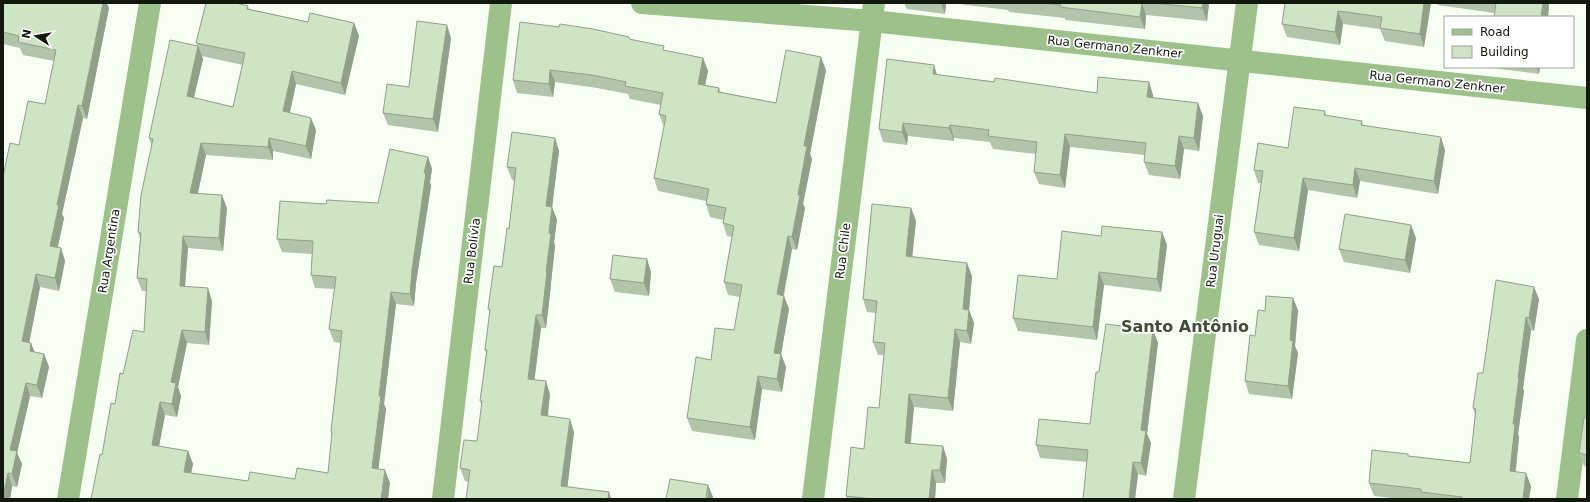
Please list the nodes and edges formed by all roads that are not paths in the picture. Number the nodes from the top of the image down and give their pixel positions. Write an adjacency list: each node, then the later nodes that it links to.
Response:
1 (150, 3): 9 (street, Rua Argentina)
2 (501, 3): 10 (street, Rua Bolívia)
3 (642, 3): 5 (street, Rua Germano Zenkner)
4 (1247, 3): 6 (street, Rua Uruguai)
5 (873, 12): 6 (street, Rua Germano Zenkner); 11 (street, Rua Chile)
6 (1240, 60): 7 (street, Rua Germano Zenkner); 12 (street, Rua Uruguai)
7 (1587, 98)
8 (1587, 340): 13 (street)
9 (68, 499)
10 (444, 499)
11 (813, 499)
12 (1184, 499)
13 (1567, 499)

